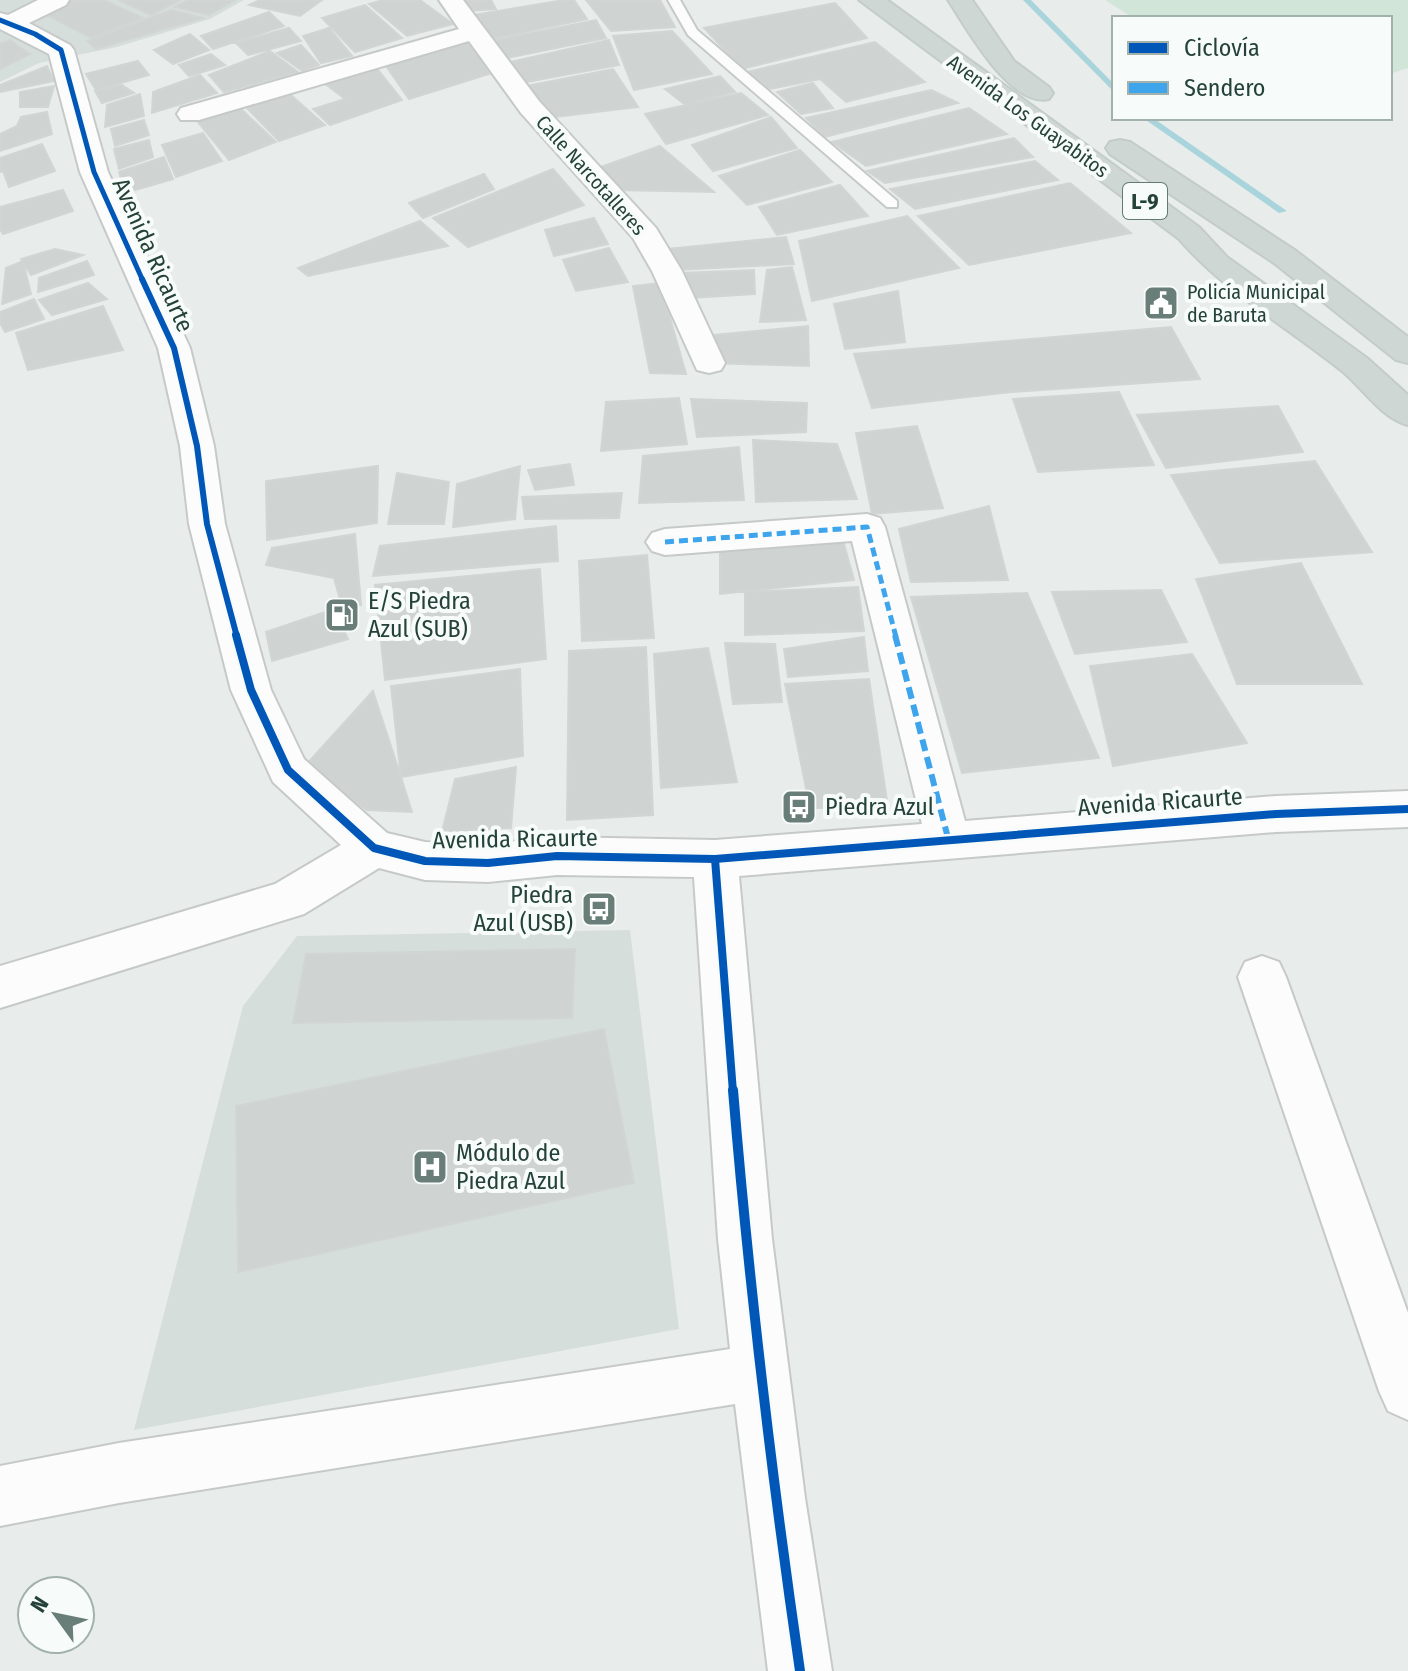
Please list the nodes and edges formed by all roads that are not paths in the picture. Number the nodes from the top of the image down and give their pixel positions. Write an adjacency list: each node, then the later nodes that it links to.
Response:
1 (57, 0): 6 (street)
2 (451, 0): 7 (street, Calle Narcotalleres)
3 (674, 0): 10 (lane)
4 (873, 0): 8 (main road); 13 (main road, Avenida Los Guayabitos / L-9)
5 (960, 0): 8 (main road, Avenida Los Guayabitos / L-9)
6 (5, 22): 17 (street, Avenida Ricaurte)
7 (475, 32): 9 (street); 12 (street, Calle Narcotalleres)
8 (1005, 66): 11 (main road, Avenida Los Guayabitos / L-9)
9 (190, 114)
10 (892, 204)
11 (1408, 353)
12 (709, 363)
13 (1408, 414)
14 (665, 542): 16 (street)
15 (1408, 809): 16 (street, Avenida Ricaurte)
16 (948, 838): 18 (street, Avenida Ricaurte)
17 (374, 848): 18 (street, Avenida Ricaurte); 20 (street)
18 (715, 859): 21 (street)
19 (1262, 977): 22 (street)
20 (0, 987)
21 (760, 1366): 23 (street); 24 (street)
22 (1408, 1391)
23 (0, 1496)
24 (800, 1671)

